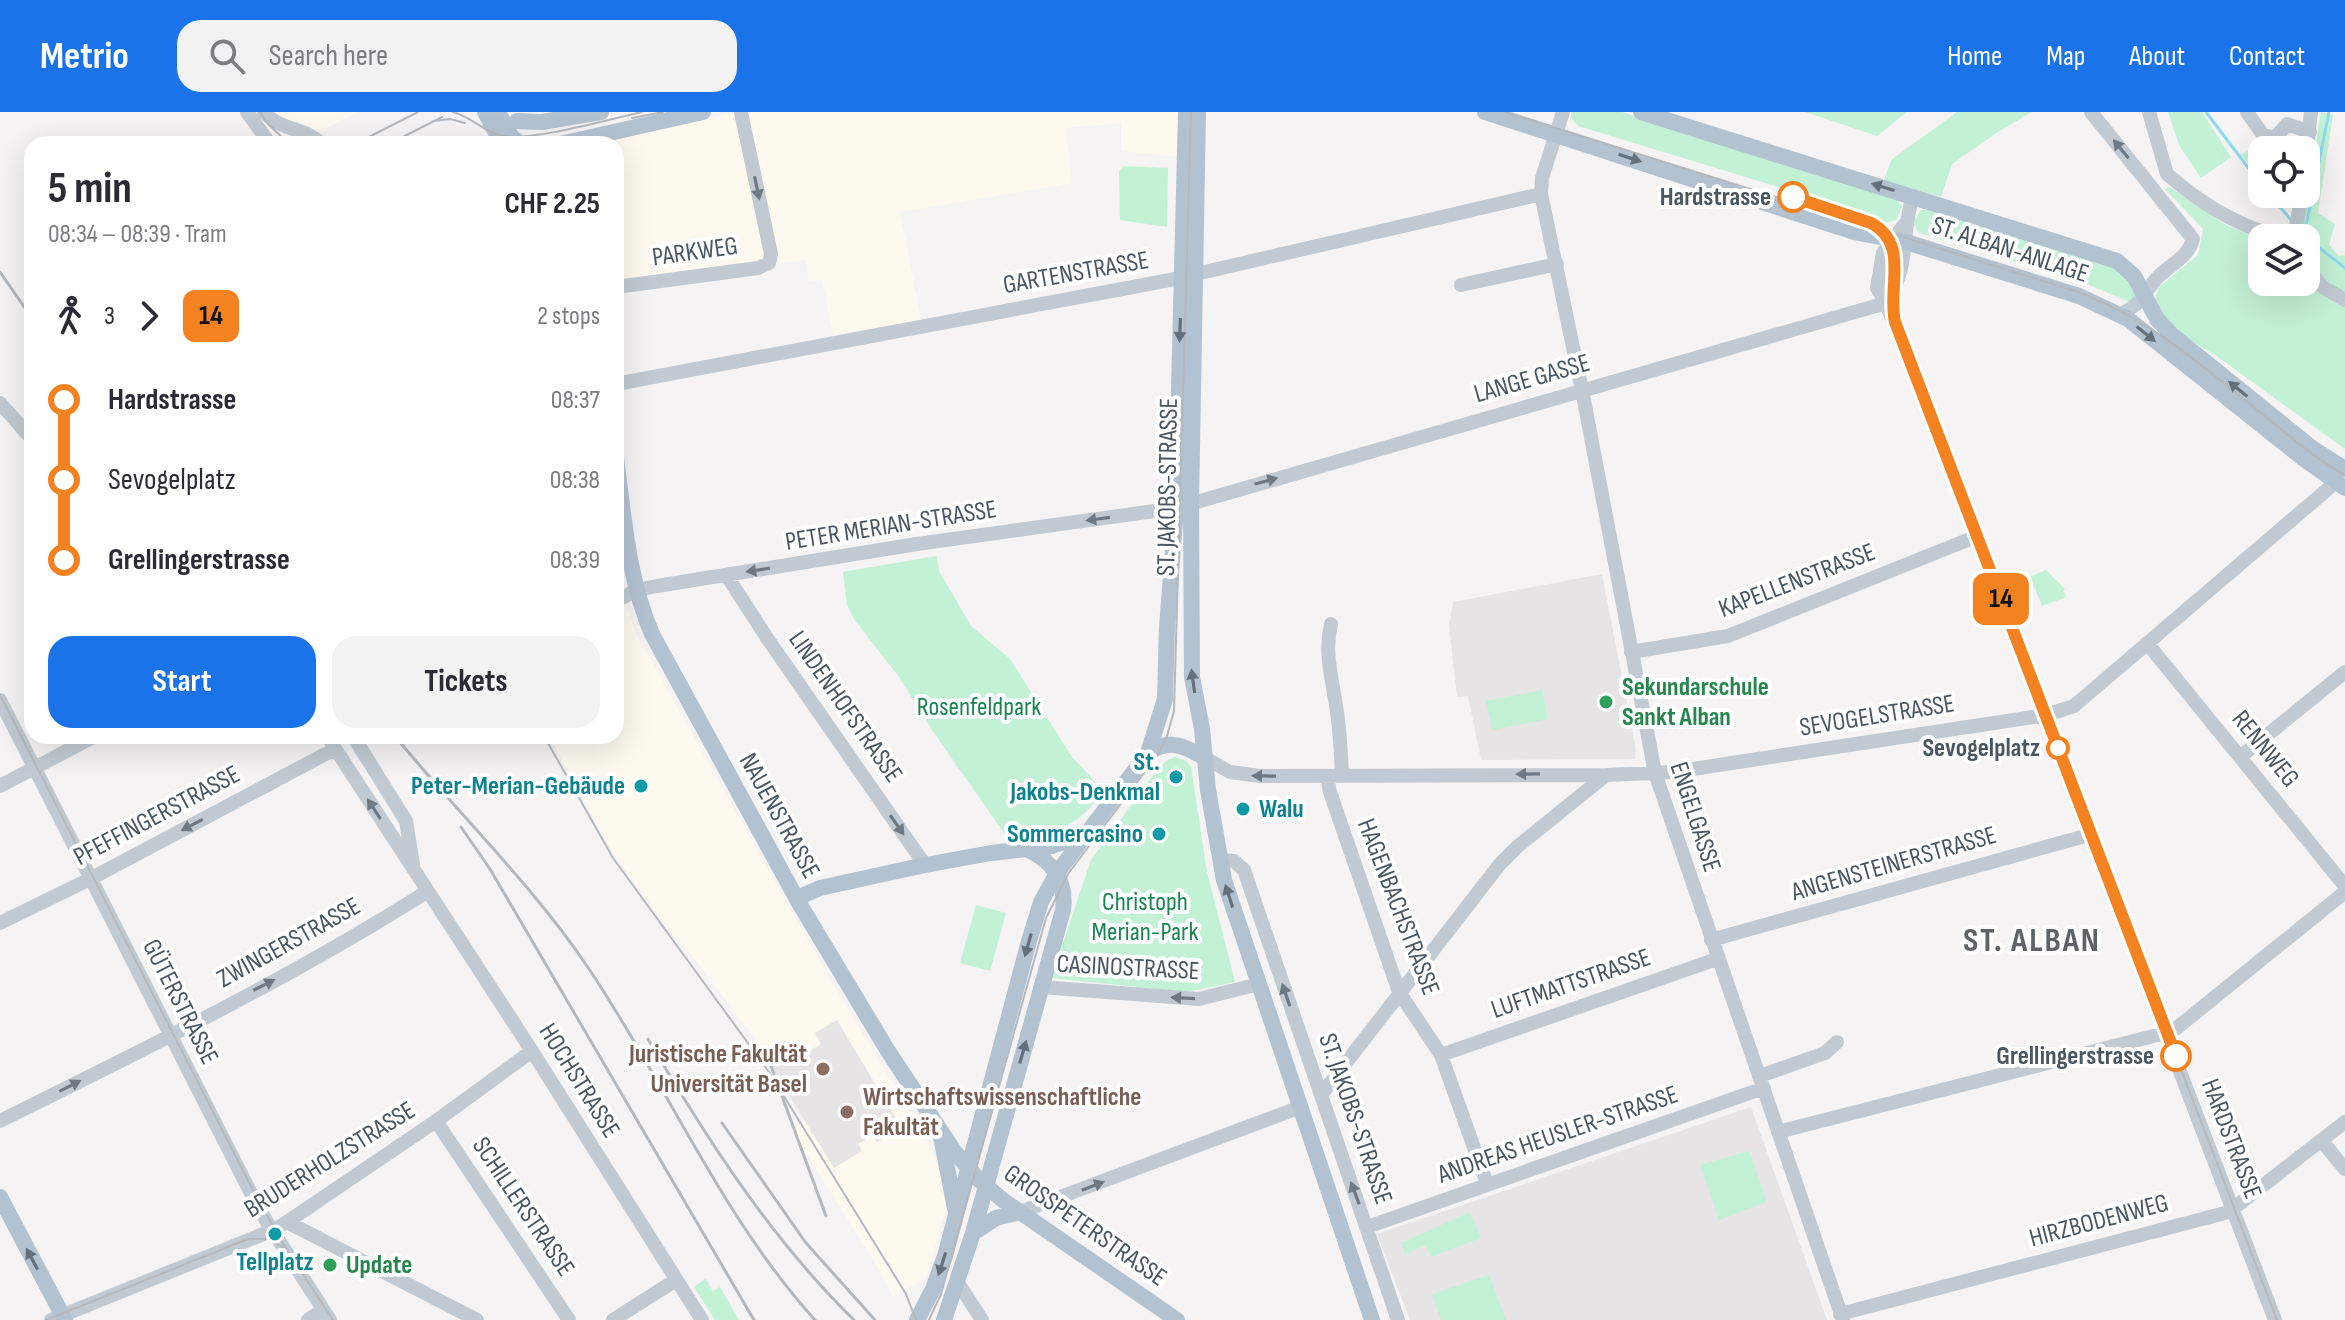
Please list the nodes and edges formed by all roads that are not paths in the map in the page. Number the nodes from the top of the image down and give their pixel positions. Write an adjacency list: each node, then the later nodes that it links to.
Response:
1 (247, 112): 20 (street)
2 (264, 112): 21 (street)
3 (485, 112): 22 (main road)
4 (498, 112): 23 (main road)
5 (601, 112): 17 (main road)
6 (703, 112): 25 (main road)
7 (741, 112): 40 (street, PARKWEG, one-way to 40)
8 (1186, 112): 36 (main road, ST. JAKOBS-STRASSE)
9 (1198, 112): 36 (main road, ST. JAKOBS-STRASSE)
10 (1485, 112): 19 (main road, ST. ALBAN-ANLAGE)
11 (1563, 112): 19 (street, ENGELGASSE)
12 (1641, 112): 32 (main road, ST. ALBAN-ANLAGE, one-way to 12)
13 (2091, 112): 30 (street, one-way to 13)
14 (2149, 112): 29 (street)
15 (2247, 112): 26 (street)
16 (2311, 112): 18 (street)
17 (514, 116): 24 (main road)
18 (2310, 132): 27 (street); 28 (street)
19 (1556, 134): 31 (street, ENGELGASSE); 34 (main road, ST. ALBAN-ANLAGE, one-way to 34)
20 (264, 136)
21 (312, 136)
22 (498, 136)
23 (511, 136)
24 (525, 136)
25 (600, 136)
26 (2265, 136)
27 (2283, 136)
28 (2309, 136)
29 (2167, 174): 30 (street); 33 (street)
30 (2152, 186): 37 (street)
31 (1541, 194): 35 (street, ENGELGASSE); 36 (street, GARTENSTRASSE)
32 (1913, 196): 34 (street, HARDSTRASSE); 37 (main road, ST. ALBAN-ANLAGE)
33 (2248, 227)
34 (1899, 240): 42 (street, HARDSTRASSE); 42 (street, HARDSTRASSE); 43 (main road, ST. ALBAN-ANLAGE)
35 (1557, 264): 39 (street); 45 (street, ENGELGASSE)
36 (1188, 276): 44 (street, GARTENSTRASSE); 49 (main road, ST. JAKOBS-STRASSE)
37 (2150, 283): 43 (street); 48 (main road, ST. ALBAN-ANLAGE, one-way to 37)
38 (2320, 284): 41 (street)
39 (1461, 285)
40 (624, 286)
41 (2345, 300)
42 (1886, 303): 45 (street, LANGE GASSE); 51 (street, HARDSTRASSE)
43 (2120, 314): 48 (main road, ST. ALBAN-ANLAGE, one-way to 48)
44 (624, 382)
45 (1582, 390): 49 (street, LANGE GASSE, one-way to 45); 57 (street, ENGELGASSE)
46 (0, 403): 47 (street)
47 (24, 430)
48 (2343, 479): 56 (street, SEVOGELSTRASSE)
49 (1183, 506): 52 (street, PETER MERIAN-STRASSE, one-way to 52); 65 (main road, ST. JAKOBS-STRASSE); 67 (main road, ST. JAKOBS-STRASSE, one-way to 49)
50 (624, 524): 53 (main road, NAUENSTRASSE)
51 (1975, 537): 57 (street, KAPELLENSTRASSE); 60 (street, HARDSTRASSE)
52 (727, 576): 53 (street, PETER MERIAN-STRASSE); 77 (street, LINDENHOFSTRASSE, one-way to 77)
53 (637, 590): 54 (street, PETER MERIAN-STRASSE); 84 (main road, NAUENSTRASSE)
54 (624, 597)
55 (1331, 624): 71 (street)
56 (2147, 643): 60 (street, SEVOGELSTRASSE); 66 (street, RENNWEG)
57 (1631, 652): 69 (street, ENGELGASSE)
58 (2345, 672): 66 (street)
59 (0, 700): 68 (street, GÜTERSTRASSE)
60 (2044, 716): 69 (street, SEVOGELSTRASSE); 74 (street, HARDSTRASSE)
61 (80, 744): 68 (street)
62 (327, 744): 80 (street, PFEFFINGERSTRASSE, one-way to 80)
63 (332, 744): 78 (street, HOCHSTRASSE, one-way to 63)
64 (360, 744): 78 (street, HOCHSTRASSE)
65 (1148, 753): 67 (main road); 73 (main road)
66 (2240, 757): 81 (street, RENNWEG)
67 (1205, 758): 71 (street, SEVOGELSTRASSE, one-way to 67); 76 (main road, ST. JAKOBS-STRASSE)
68 (35, 768): 72 (street); 80 (street, GÜTERSTRASSE)
69 (1655, 773): 70 (street, SEVOGELSTRASSE); 86 (street, ENGELGASSE)
70 (1606, 775): 71 (street, SEVOGELSTRASSE, one-way to 71); 90 (street)
71 (1335, 776): 90 (street, HAGENBACHSTRASSE)
72 (0, 786)
73 (1085, 834): 75 (main road); 79 (main road)
74 (2089, 835): 86 (street, ANGENSTEINERSTRASSE); 91 (street, HARDSTRASSE)
75 (1026, 849): 77 (main road); 79 (main road)
76 (1220, 860): 88 (main road, ST. JAKOBS-STRASSE, one-way to 76); 97 (street, ST. JAKOBS-STRASSE, one-way to 76)
77 (925, 865): 84 (main road)
78 (413, 869): 82 (street, HOCHSTRASSE)
79 (1057, 873): 89 (main road); 105 (main road, one-way to 105)
80 (90, 879): 85 (street, PFEFFINGERSTRASSE); 92 (street, GÜTERSTRASSE)
81 (2345, 886)
82 (428, 891): 92 (street, ZWINGERSTRASSE, one-way to 82); 94 (street, HOCHSTRASSE)
83 (2345, 892): 91 (street)
84 (797, 898): 102 (main road, NAUENSTRASSE)
85 (0, 923)
86 (1711, 940): 87 (street, ENGELGASSE)
87 (1717, 959): 95 (street, LUFTMATTSTRASSE); 96 (street, ENGELGASSE)
88 (1259, 984): 89 (street, CASINOSTRASSE, one-way to 89); 98 (main road, ST. JAKOBS-STRASSE)
89 (1041, 987): 108 (main road, one-way to 89)
90 (1399, 992): 95 (street, HAGENBACHSTRASSE); 97 (street)
91 (2165, 1033): 103 (street); 110 (street, HARDSTRASSE)
92 (171, 1036): 99 (street, ZWINGERSTRASSE, one-way to 92); 115 (street, GÜTERSTRASSE)
93 (1837, 1042): 96 (street, ANDREAS HEUSLER-STRASSE)
94 (532, 1051): 100 (street, BRUDERHOLZSTRASSE); 117 (street, HOCHSTRASSE)
95 (1441, 1055): 107 (street, HAGENBACHSTRASSE)
96 (1762, 1082): 103 (street, ENGELGASSE); 107 (street, ANDREAS HEUSLER-STRASSE)
97 (1321, 1095): 113 (street, ST. JAKOBS-STRASSE, one-way to 97)
98 (1301, 1107): 111 (street, one-way to 98); 131 (main road, ST. JAKOBS-STRASSE)
99 (0, 1121)
100 (436, 1121): 112 (street, BRUDERHOLZSTRASSE); 125 (street, SCHILLERSTRASSE)
101 (2345, 1122): 104 (street, HIRZBODENWEG)
102 (940, 1131): 105 (main road, NAUENSTRASSE); 114 (main road)
103 (1778, 1132): 120 (street, ENGELGASSE)
104 (2322, 1141): 106 (street); 110 (street, HIRZBODENWEG)
105 (968, 1169): 108 (main road, GROSSPETERSTRASSE); 114 (main road)
106 (2345, 1169)
107 (1487, 1184): 113 (street, ANDREAS HEUSLER-STRASSE)
108 (985, 1186): 111 (main road, GROSSPETERSTRASSE); 116 (main road)
109 (0, 1197): 121 (main road, one-way to 109)
110 (2233, 1209): 120 (street, HIRZBODENWEG); 133 (street, HARDSTRASSE)
111 (1020, 1212): 116 (main road); 130 (main road, GROSSPETERSTRASSE)
112 (287, 1222): 115 (street, BRUDERHOLZSTRASSE); 124 (street)
113 (1367, 1227): 132 (street, ST. JAKOBS-STRASSE)
114 (953, 1228): 122 (main road, one-way to 122)
115 (271, 1231): 119 (street, GÜTERSTRASSE); 121 (street, BRUDERHOLZSTRASSE)
116 (973, 1233): 118 (main road)
117 (676, 1280): 126 (street); 127 (street, HOCHSTRASSE)
118 (958, 1283): 128 (main road); 129 (street)
119 (327, 1315): 123 (street)
120 (1842, 1317)
121 (59, 1318)
122 (918, 1318)
123 (308, 1320)
124 (477, 1320)
125 (569, 1320)
126 (613, 1320)
127 (702, 1320)
128 (944, 1320)
129 (982, 1320)
130 (1177, 1320)
131 (1372, 1320)
132 (1398, 1320)
133 (2275, 1320)

